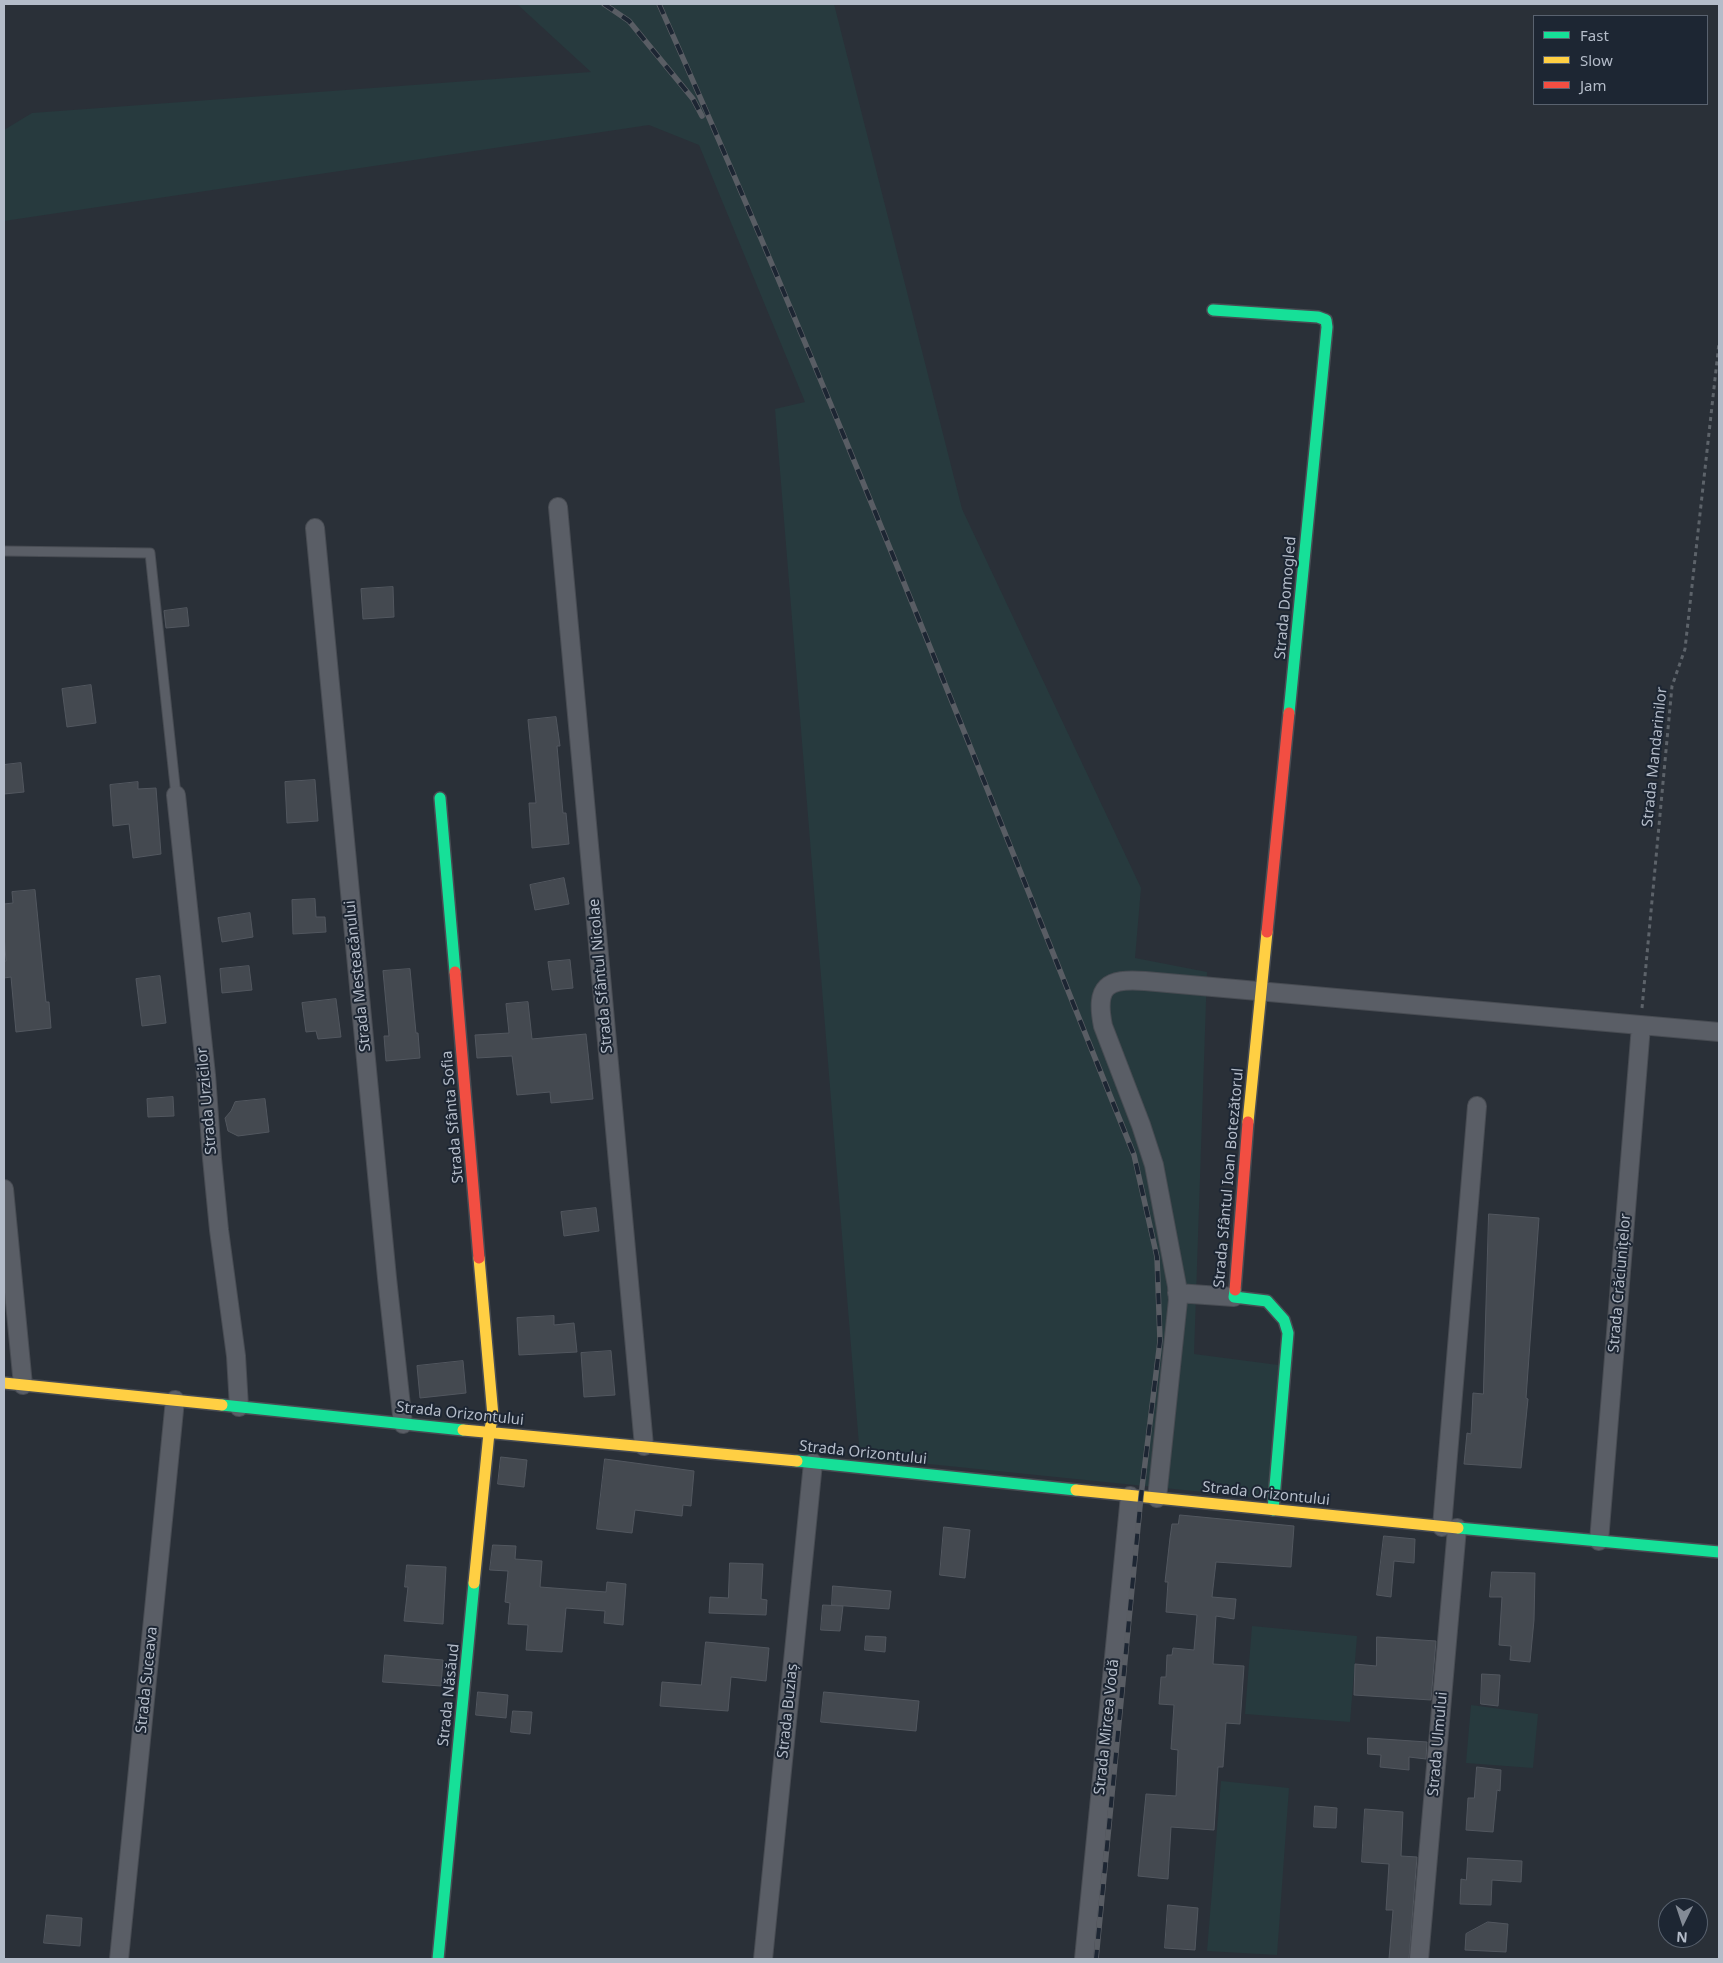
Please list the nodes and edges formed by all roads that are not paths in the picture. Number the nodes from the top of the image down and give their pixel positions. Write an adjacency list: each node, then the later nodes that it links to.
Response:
1 (1214, 310): 7 (street, Strada Domogled)
2 (558, 507): 20 (street, Strada Sfântul Nicolae)
3 (315, 528): 18 (street, Strada Mesteacănului)
4 (4, 552): 5 (lane)
5 (176, 794): 17 (street, Strada Urzicilor)
6 (440, 798): 19 (street, Strada Sfânta Sofia)
7 (1262, 992): 8 (street); 12 (street); 13 (street, Strada Sfântul Ioan Botezătorul)
8 (1641, 1026): 9 (street); 26 (street, Strada Crăciunițelor)
9 (1719, 1032)
10 (1477, 1106): 25 (street, Strada Ulmului)
11 (4, 1189): 15 (street)
12 (1178, 1293): 13 (street); 23 (street)
13 (1234, 1297): 24 (street, Strada Sfântul Ioan Botezătorul)
14 (4, 1383): 15 (street, Strada Orizontului)
15 (23, 1385): 16 (street, Strada Orizontului)
16 (175, 1400): 17 (street, Strada Orizontului); 28 (street, Strada Suceava)
17 (239, 1407): 18 (street, Strada Orizontului)
18 (403, 1424): 19 (street, Strada Orizontului)
19 (489, 1433): 20 (street, Strada Orizontului); 29 (street, Strada Năsăud)
20 (644, 1446): 21 (street, Strada Orizontului)
21 (813, 1463): 22 (street, Strada Orizontului); 30 (street, Strada Buziaș)
22 (1130, 1496): 23 (street, Strada Orizontului); 31 (street, Strada Mircea Vodă)
23 (1157, 1498): 24 (street, Strada Orizontului)
24 (1274, 1510): 25 (street, Strada Orizontului)
25 (1449, 1528): 26 (street, Strada Orizontului); 32 (street, Strada Ulmului)
26 (1599, 1541): 27 (street, Strada Orizontului)
27 (1719, 1552)
28 (119, 1959)
29 (438, 1959)
30 (763, 1959)
31 (1084, 1959)
32 (1419, 1959)

